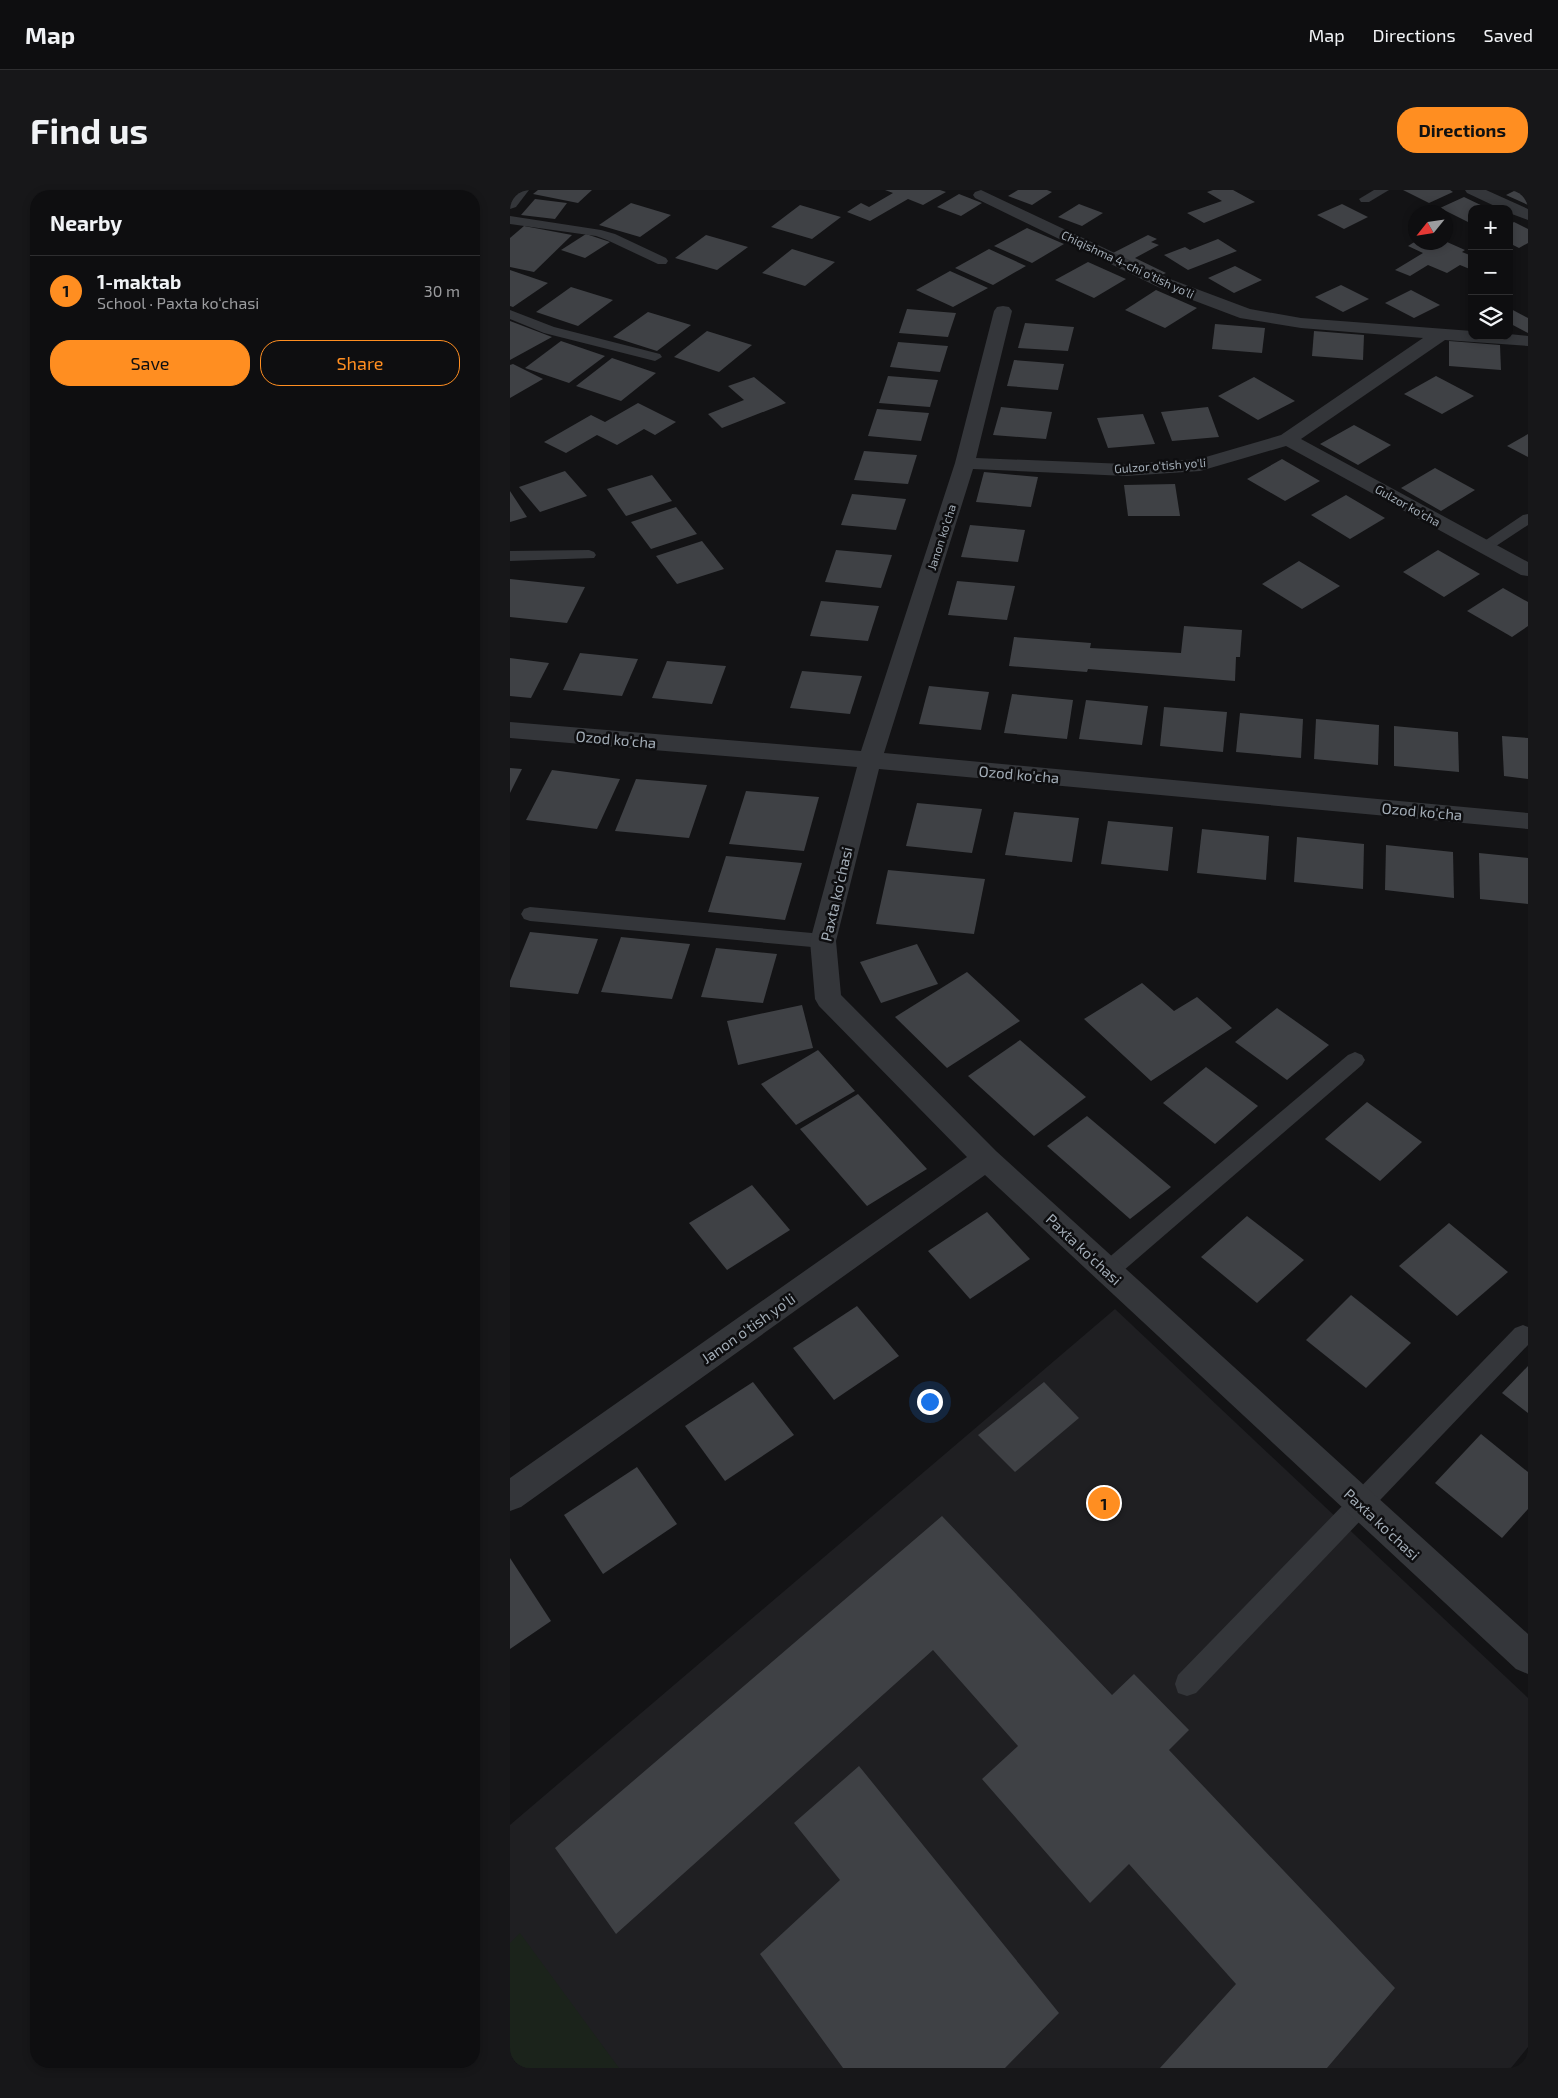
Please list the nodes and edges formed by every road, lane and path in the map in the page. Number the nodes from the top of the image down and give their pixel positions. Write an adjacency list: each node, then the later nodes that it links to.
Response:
1 (521, 190): 6 (street)
2 (991, 190): 12 (street, Chiqishma 4-chi o'tish yo'li)
3 (1383, 190): 5 (lane)
4 (1473, 190): 7 (street)
5 (1365, 199)
6 (510, 204)
7 (1528, 214)
8 (510, 220): 9 (lane)
9 (662, 261)
10 (1003, 311): 16 (street, Janon ko'cha)
11 (510, 314): 14 (lane)
12 (1440, 335): 13 (street); 15 (street, Gulzor o'tish yo'li)
13 (1528, 340)
14 (655, 357)
15 (1288, 439): 16 (street, Gulzor o'tish yo'li); 18 (street, Gulzor ko'cha)
16 (965, 463): 23 (street, Janon ko'cha)
17 (1528, 518): 18 (lane)
18 (1485, 546): 21 (street, Gulzor ko'cha)
19 (589, 555): 20 (lane)
20 (510, 556)
21 (1528, 570)
22 (510, 730): 23 (street, Ozod ko'cha)
23 (870, 760): 24 (street, Ozod ko'cha); 26 (street, Paxta ko‘chasi)
24 (1528, 821)
25 (530, 914): 26 (lane)
26 (823, 941): 28 (street, Paxta ko‘chasi)
27 (1355, 1060): 29 (lane)
28 (986, 1159): 29 (street, Paxta ko‘chasi); 31 (street, Janon o'tish yo'li)
29 (1108, 1272): 32 (street, Paxta ko‘chasi)
30 (1524, 1335): 32 (lane)
31 (510, 1496)
32 (1361, 1504): 33 (street, Paxta ko‘chasi); 34 (lane)
33 (1528, 1657)
34 (1188, 1684)

